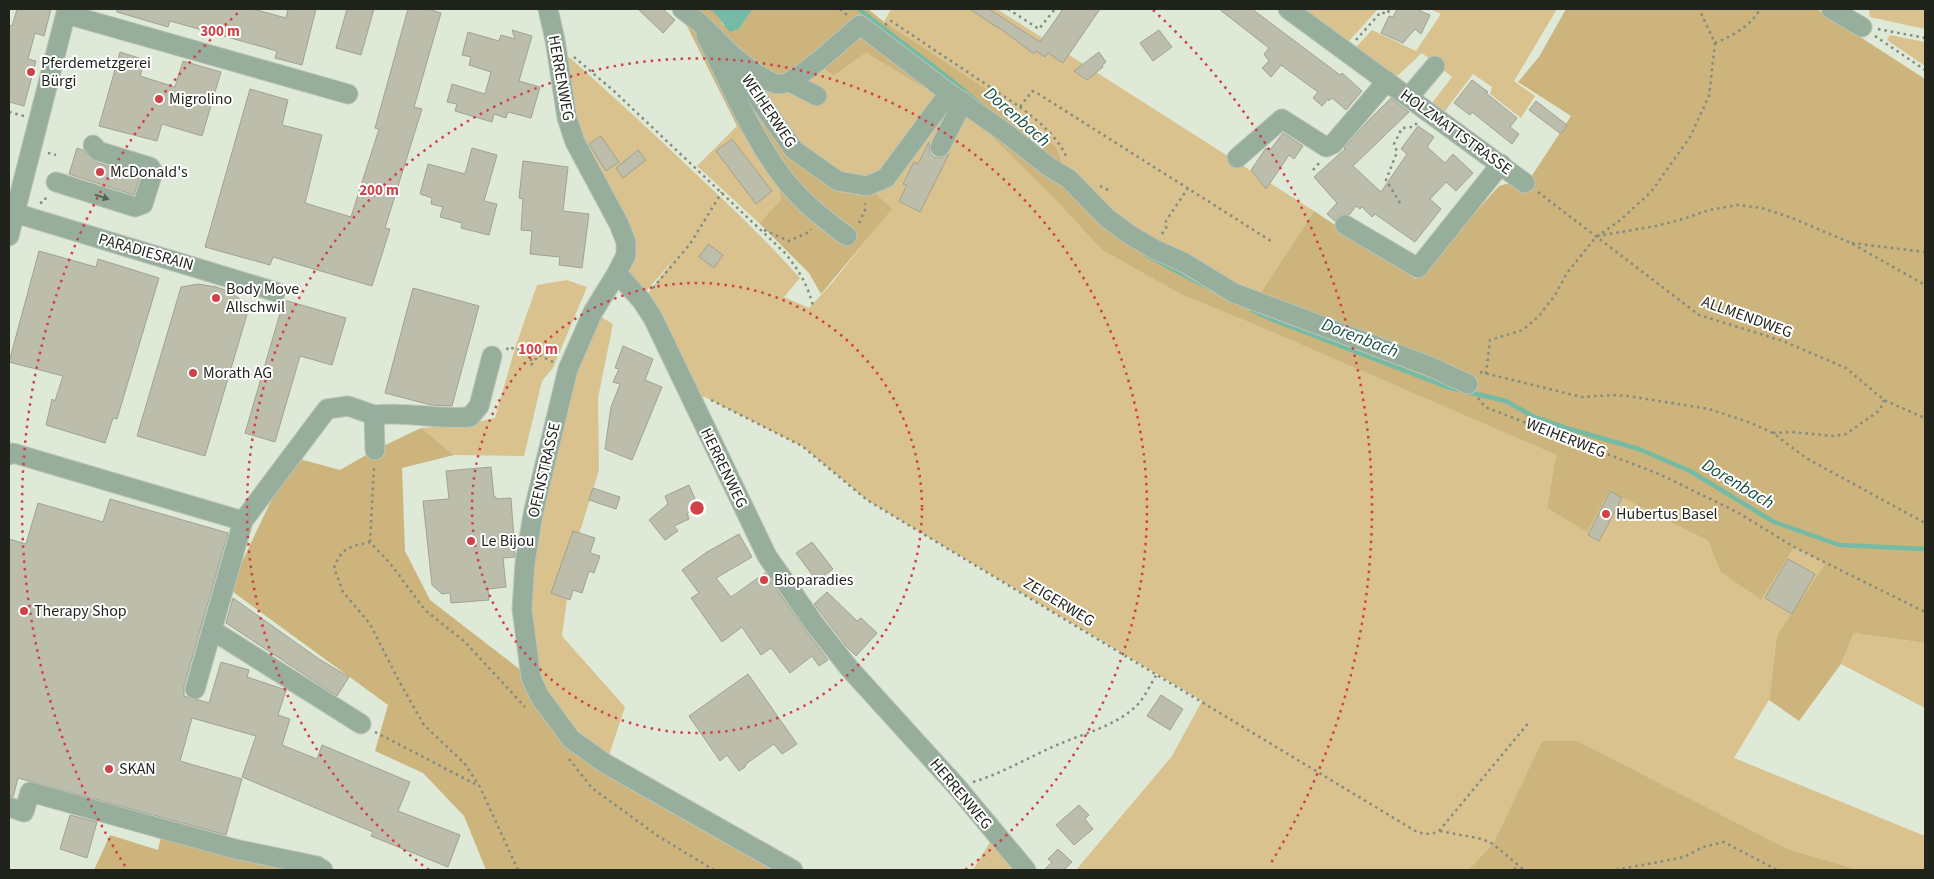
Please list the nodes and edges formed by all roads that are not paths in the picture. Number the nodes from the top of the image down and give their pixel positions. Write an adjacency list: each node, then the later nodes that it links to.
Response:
1 (548, 9): 26 (street, HERRENWEG)
2 (682, 9): 6 (street, WEIHERWEG)
3 (1288, 9): 10 (street, HOLZMATTSTRASSE)
4 (1831, 9): 7 (street)
5 (66, 11): 12 (street); 22 (street)
6 (699, 22): 8 (street, WEIHERWEG); 25 (street)
7 (1862, 27)
8 (732, 55): 11 (street); 14 (street, WEIHERWEG)
9 (1435, 66): 15 (street)
10 (1387, 81): 15 (street, HOLZMATTSTRASSE); 18 (street, HOLZMATTSTRASSE)
11 (790, 82): 13 (street); 14 (street)
12 (348, 94)
13 (818, 96)
14 (956, 97): 17 (street); 29 (street)
15 (1409, 97): 19 (street, HOLZMATTSTRASSE)
16 (93, 145): 20 (street, one-way to 16)
17 (940, 147)
18 (1237, 158)
19 (1502, 164): 21 (street, HOLZMATTSTRASSE); 23 (street)
20 (56, 182)
21 (1525, 183)
22 (15, 213): 24 (street); 27 (street, PARADIESRAIN)
23 (1345, 225)
24 (9, 236)
25 (847, 236)
26 (617, 273): 39 (street, OFENSTRASSE); 40 (street, HERRENWEG)
27 (276, 292)
28 (492, 356): 30 (street)
29 (1473, 391)
30 (374, 416): 31 (street); 33 (street)
31 (375, 450)
32 (9, 455): 33 (street)
33 (243, 521): 34 (street)
34 (212, 630): 35 (street); 36 (street)
35 (195, 689)
36 (361, 724)
37 (9, 807): 38 (street)
38 (323, 870)
39 (792, 870)
40 (1026, 870)

